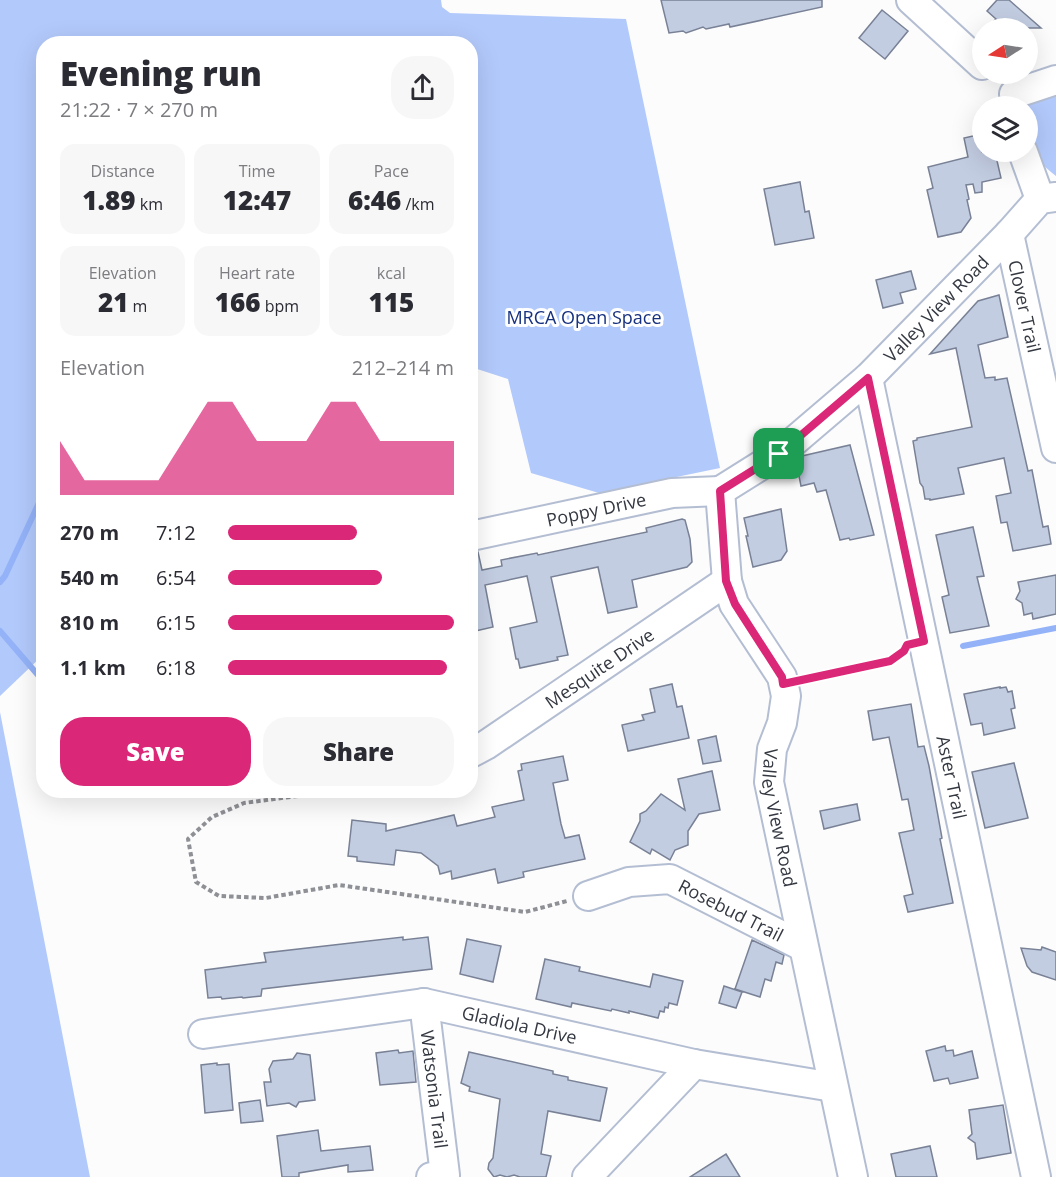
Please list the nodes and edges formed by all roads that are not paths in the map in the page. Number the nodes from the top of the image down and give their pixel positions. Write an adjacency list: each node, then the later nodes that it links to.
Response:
1 (911, 0): 2 (street)
2 (972, 56)
3 (1056, 80): 6 (street)
4 (1001, 84): 5 (street)
5 (1011, 96)
6 (1023, 96)
7 (1028, 162): 8 (street)
8 (1048, 198): 9 (street, Valley View Road)
9 (1009, 234): 10 (street, Valley View Road); 11 (street, Clover Trail)
10 (868, 378): 12 (street, Valley View Road); 25 (street, Aster Trail)
11 (1056, 448)
12 (720, 491): 13 (street, Poppy Drive); 14 (street, Valley View Road)
13 (478, 535)
14 (726, 581): 15 (street, Mesquite Drive); 17 (street, Valley View Road)
15 (478, 750)
16 (588, 896): 17 (street, Rosebud Trail)
17 (802, 946): 21 (street, Valley View Road)
18 (424, 1003): 19 (street, Gladiola Drive); 20 (street, Gladiola Drive); 22 (street, Watsonia Trail)
19 (203, 1034)
20 (694, 1064): 21 (street, Gladiola Drive); 24 (street)
21 (833, 1087): 23 (street, Valley View Road)
22 (438, 1176)
23 (851, 1176)
24 (587, 1177)
25 (1036, 1177)

